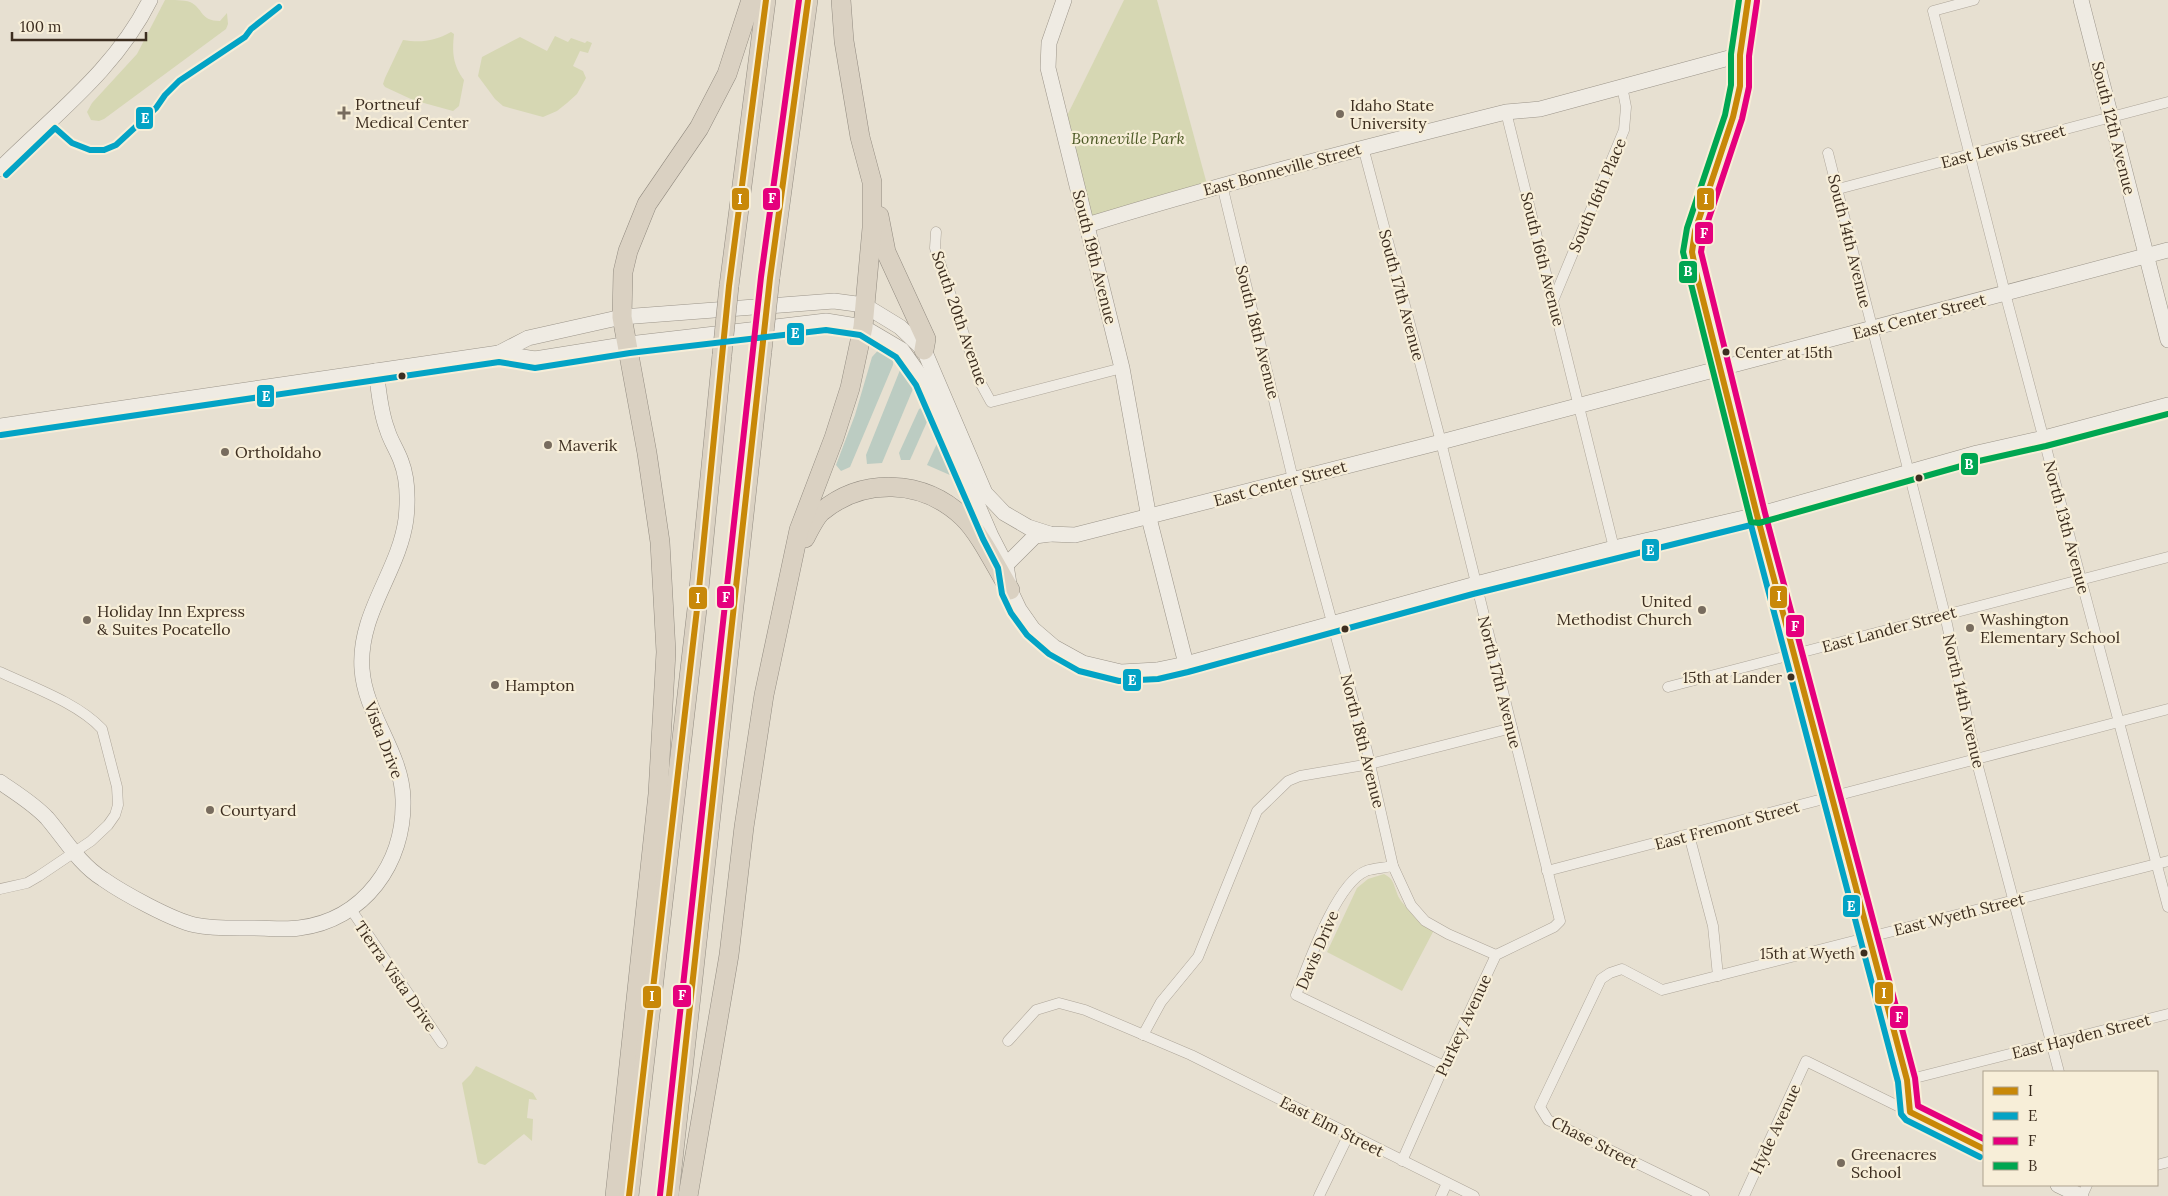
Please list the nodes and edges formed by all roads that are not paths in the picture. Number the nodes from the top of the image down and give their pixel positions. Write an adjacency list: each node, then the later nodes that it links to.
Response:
1 (150, 0): 18 (main road)
2 (751, 0): 29 (highway)
3 (766, 0): 99 (highway, bridge)
4 (808, 0): 100 (highway, bridge)
5 (841, 0): 19 (highway)
6 (1064, 0): 22 (main road, South 19th Avenue)
7 (1748, 0): 10 (main road)
8 (1974, 0): 17 (street, North 13th Avenue)
9 (2081, 0): 14 (main road, South 12th Avenue)
10 (1740, 55): 11 (main road, East Bonneville Street); 37 (main road)
11 (1622, 86): 13 (main road, East Bonneville Street); 27 (street, South 16th Place)
12 (2168, 102): 14 (street, East Lewis Street)
13 (1506, 112): 15 (main road, East Bonneville Street); 27 (street, South 16th Avenue)
14 (2112, 117): 17 (street, East Lewis Street); 25 (main road, South 12th Avenue)
15 (1363, 147): 20 (main road, East Bonneville Street); 43 (street, South 17th Avenue)
16 (1828, 153): 21 (street, South 14th Avenue)
17 (1970, 154): 21 (street, East Lewis Street); 26 (street, North 13th Avenue)
18 (0, 169)
19 (872, 182): 28 (highway); 34 (highway)
20 (1222, 186): 22 (main road, East Bonneville Street); 45 (street, South 18th Avenue)
21 (1838, 189): 31 (street, South 14th Avenue)
22 (1087, 225): 36 (main road, South 19th Avenue)
23 (936, 232): 36 (street, South 20th Avenue)
24 (2168, 250): 25 (main road, East Center Street)
25 (2146, 256): 26 (main road, East Center Street); 32 (main road, South 12th Avenue)
26 (2005, 293): 31 (main road, East Center Street); 42 (street, North 13th Avenue)
27 (1553, 301): 39 (street, South 16th Avenue)
28 (864, 305): 29 (main road, East Center Street); 30 (highway); 34 (main road, East Center Street)
29 (622, 317): 33 (highway); 35 (main road, East Center Street)
30 (863, 326): 33 (main road, East Center Street); 51 (highway); 52 (main road, East Center Street)
31 (1872, 329): 37 (main road, East Center Street); 44 (street, North 14th Avenue)
32 (2168, 340)
33 (629, 344): 35 (main road, East Center Street); 98 (highway)
34 (924, 350): 48 (main road, East Center Street)
35 (499, 353): 38 (main road, East Center Street)
36 (1122, 368): 47 (main road, South 19th Avenue)
37 (1721, 368): 39 (main road, East Center Street); 46 (main road)
38 (376, 372): 41 (main road, East Center Street); 78 (main road, Vista Drive)
39 (1580, 405): 43 (main road, East Center Street); 49 (street, South 16th Avenue)
40 (2168, 405): 42 (main road, East Center Street)
41 (0, 426)
42 (2044, 438): 44 (main road, East Center Street); 53 (street, North 13th Avenue)
43 (1441, 442): 45 (main road, East Center Street); 54 (street, North 17th Avenue)
44 (1908, 472): 46 (main road, East Center Street); 56 (street, North 14th Avenue)
45 (1293, 479): 47 (main road, East Center Street); 57 (street, North 18th Avenue)
46 (1757, 515): 49 (main road, East Center Street); 58 (main road)
47 (1149, 518): 48 (main road, East Center Street); 59 (main road, South 19th Avenue)
48 (1050, 534): 52 (main road)
49 (1614, 548): 54 (main road, East Center Street)
50 (2168, 557): 53 (street, East Lander Street)
51 (792, 564): 55 (highway); 101 (highway)
52 (1006, 566): 55 (main road, East Center Street)
53 (2081, 579): 56 (street, East Lander Street); 63 (street, North 13th Avenue)
54 (1476, 584): 57 (main road, East Center Street); 64 (street, North 17th Avenue)
55 (1010, 590): 59 (main road, East Center Street)
56 (1945, 615): 58 (street, East Lander Street); 65 (street, North 14th Avenue)
57 (1333, 622): 59 (main road, East Center Street); 66 (street, North 18th Avenue)
58 (1794, 654): 61 (street, East Lander Street); 68 (main road)
59 (1186, 664)
60 (0, 672): 70 (street)
61 (1668, 687)
62 (2168, 710): 63 (street, East Fremont Street)
63 (2119, 722): 65 (street, East Fremont Street); 72 (street, North 13th Avenue)
64 (1512, 728): 66 (street); 74 (street, North 17th Avenue)
65 (1976, 760): 68 (street, East Fremont Street); 76 (street, North 14th Avenue)
66 (1370, 764): 73 (street, North 18th Avenue); 85 (street)
67 (0, 782): 70 (main road, Vista Drive)
68 (1832, 797): 69 (street, East Fremont Street); 80 (main road)
69 (1689, 835): 74 (street, East Fremont Street); 82 (street)
70 (73, 852): 75 (street); 78 (main road, Vista Drive)
71 (2168, 861): 72 (street, East Wyeth Street)
72 (2157, 864): 76 (street, East Wyeth Street); 77 (street, North 13th Avenue)
73 (1392, 866): 81 (street, North 18th Avenue); 89 (street, Davis Drive)
74 (1547, 871): 79 (street, North 17th Avenue)
75 (0, 889)
76 (2013, 900): 80 (street, East Wyeth Street); 88 (street, North 14th Avenue)
77 (2168, 907)
78 (350, 908): 87 (street, Tierra Vista Drive)
79 (1560, 921): 81 (street, Purkey Avenue)
80 (1870, 937): 82 (street, East Wyeth Street); 91 (main road)
81 (1496, 955): 89 (street, Purkey Avenue)
82 (1718, 976): 83 (street, East Wyeth Street)
83 (1590, 1003): 105 (street, Chase Street)
84 (2168, 1014): 88 (street, East Hayden Street)
85 (1143, 1036): 86 (street, East Elm Street); 93 (street, East Elm Street)
86 (1008, 1041)
87 (442, 1043)
88 (2051, 1044): 90 (street, North 14th Avenue); 91 (street, East Hayden Street)
89 (1444, 1066): 95 (street, Purkey Avenue)
90 (2059, 1071)
91 (1907, 1080): 92 (main road)
92 (1910, 1112): 94 (main road); 106 (street, Hyde Avenue)
93 (1349, 1134): 95 (street, East Elm Street); 102 (street)
94 (1983, 1148)
95 (1402, 1161): 96 (street, East Elm Street)
96 (1447, 1183): 103 (street); 104 (street, East Elm Street)
97 (2060, 1186): 107 (main road)
98 (616, 1196)
99 (628, 1196)
100 (669, 1196)
101 (688, 1196)
102 (1319, 1196)
103 (1441, 1196)
104 (1474, 1196)
105 (1704, 1196)
106 (1744, 1196)
107 (2081, 1196)

